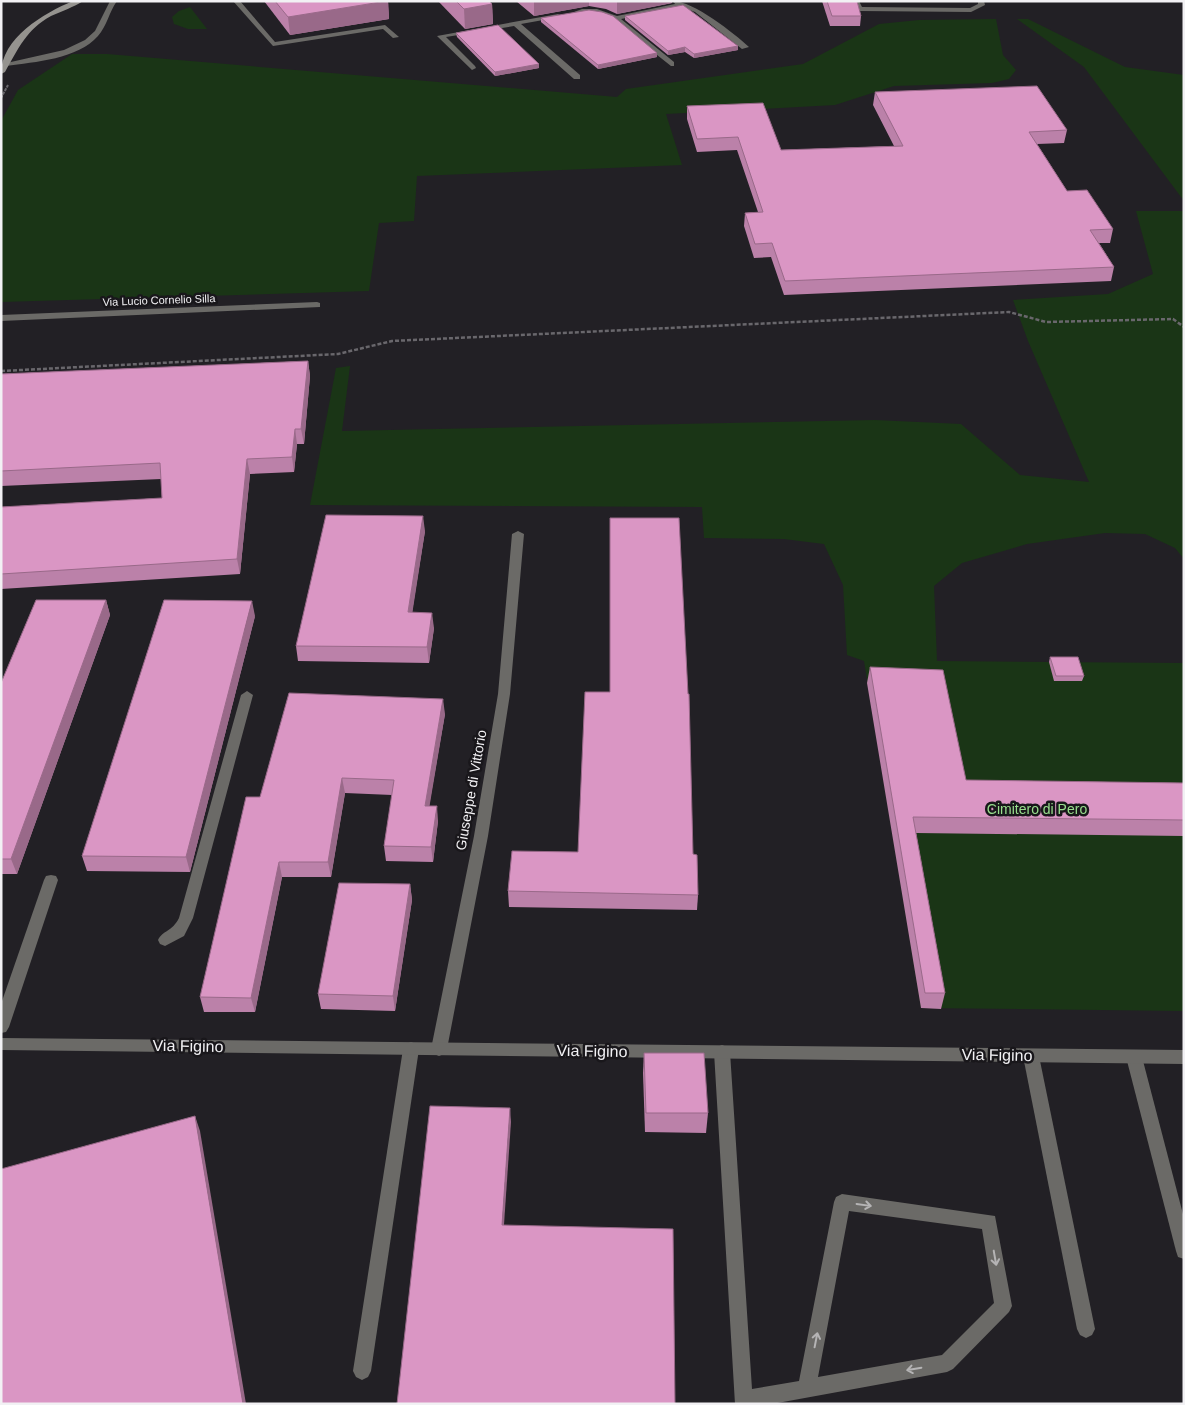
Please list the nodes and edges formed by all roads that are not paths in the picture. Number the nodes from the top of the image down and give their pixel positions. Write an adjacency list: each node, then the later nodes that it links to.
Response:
1 (80, 1): 11 (street)
2 (114, 1): 11 (street)
3 (236, 1): 9 (street)
4 (856, 1): 5 (street)
5 (981, 1)
6 (679, 3): 7 (street); 10 (street)
7 (616, 18): 8 (street); 12 (street)
8 (515, 23): 13 (street); 15 (street)
9 (395, 38)
10 (745, 47)
11 (6, 64): 14 (street)
12 (671, 64)
13 (472, 68)
14 (1, 72)
15 (577, 77)
16 (317, 305): 17 (street, Via Lucio Cornelio Silla)
17 (1, 318)
18 (518, 534): 25 (street, Giuseppe di Vittorio)
19 (247, 695): 21 (street)
20 (51, 880): 22 (street)
21 (166, 940)
22 (1, 1027)
23 (1, 1044): 24 (street, Via Figino)
24 (411, 1048): 25 (street, Via Figino); 32 (street)
25 (439, 1049): 26 (street, Via Figino)
26 (722, 1052): 27 (street, Via Figino); 34 (street)
27 (1031, 1056): 28 (street, Via Figino); 31 (street)
28 (1134, 1057): 29 (street, Via Figino); 30 (street)
29 (1184, 1057)
30 (1184, 1251)
31 (1086, 1329)
32 (362, 1371)
33 (807, 1388): 33 (street, one-way to 33); 34 (street)
34 (744, 1402)

